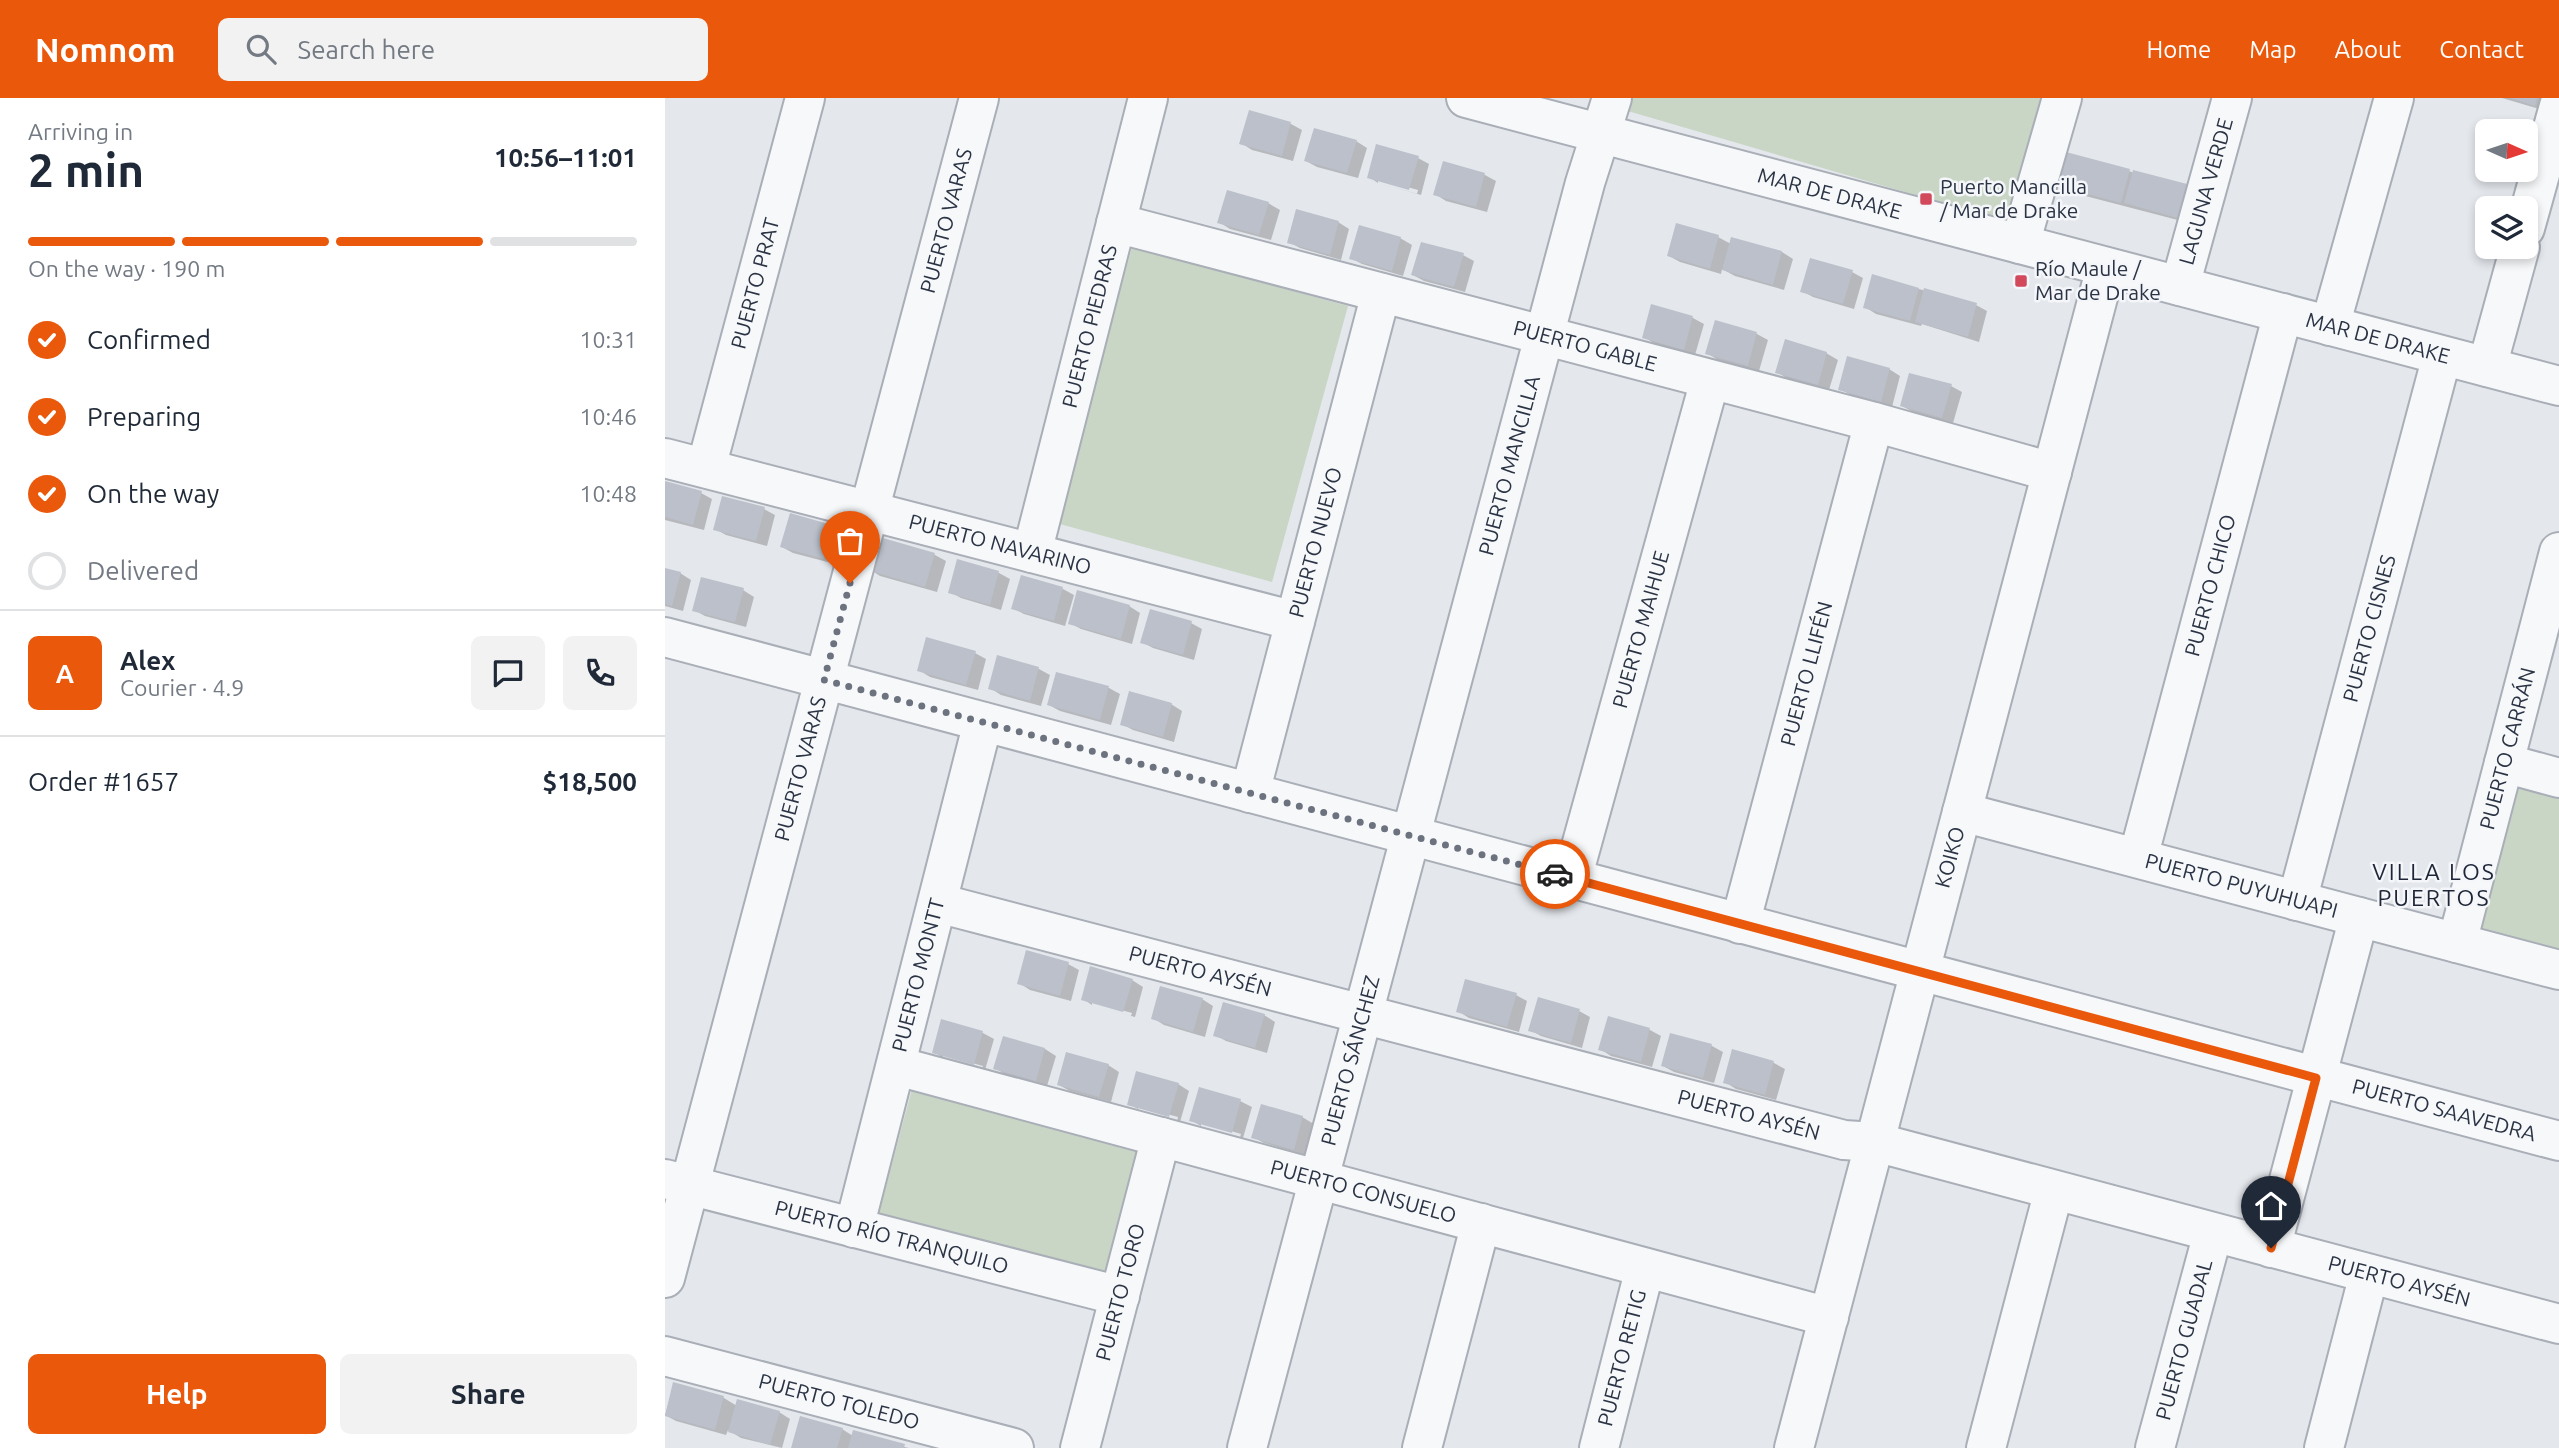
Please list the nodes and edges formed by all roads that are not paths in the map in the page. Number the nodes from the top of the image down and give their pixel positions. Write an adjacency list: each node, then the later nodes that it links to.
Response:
1 (805, 98): 27 (street, PUERTO PRAT)
2 (979, 98): 29 (street, PUERTO VARAS)
3 (1148, 98): 12 (street, PUERTO PIEDRAS)
4 (1465, 98): 10 (street, MAR DE DRAKE)
5 (1612, 98): 10 (street, PUERTO MANCILLA)
6 (2062, 98): 13 (street)
7 (2232, 98): 16 (street, LAGUNA VERDE)
8 (2394, 98): 19 (street)
9 (2559, 106): 11 (street)
10 (1600, 134): 13 (street, MAR DE DRAKE); 20 (street, PUERTO MANCILLA)
11 (2534, 196)
12 (1116, 223): 17 (street, PUERTO GABLE); 31 (street, PUERTO PIEDRAS)
13 (2020, 244): 15 (street, MAR DE DRAKE)
14 (2517, 259): 22 (street)
15 (2106, 267): 16 (street, MAR DE DRAKE); 28 (street, KOIKO)
16 (2180, 286): 18 (street, MAR DE DRAKE)
17 (1381, 293): 20 (street, PUERTO GABLE); 33 (street, PUERTO NUEVO)
18 (2283, 313): 19 (street, MAR DE DRAKE); 42 (street, PUERTO CHICO)
19 (2330, 326): 21 (street, MAR DE DRAKE)
20 (1544, 335): 23 (street, PUERTO GABLE); 41 (street, PUERTO MANCILLA)
21 (2442, 355): 22 (street, MAR DE DRAKE); 44 (street, PUERTO CISNES)
22 (2487, 367): 24 (street, MAR DE DRAKE)
23 (1710, 380): 25 (street, PUERTO GABLE); 43 (street, PUERTO MAIHUE)
24 (2559, 386)
25 (1874, 422): 28 (street, PUERTO GABLE); 47 (street, PUERTO LLIFÉN)
26 (665, 457): 27 (street, PUERTO NAVARINO)
27 (706, 468): 29 (street, PUERTO NAVARINO)
28 (2052, 472): 40 (street, KOIKO)
29 (869, 511): 31 (street, PUERTO NAVARINO); 35 (street, PUERTO VARAS)
30 (2559, 552): 32 (street, PUERTO CARRÁN)
31 (1032, 553): 33 (street, PUERTO NAVARINO)
32 (2552, 606): 37 (street, PUERTO CARRÁN)
33 (1295, 621): 39 (street, PUERTO NUEVO)
34 (665, 637): 35 (street, PUERTO SAAVEDRA)
35 (824, 680): 36 (street, PUERTO SAAVEDRA); 58 (street, PUERTO VARAS)
36 (983, 722): 39 (street, PUERTO SAAVEDRA); 45 (street, PUERTO MONTT)
37 (2504, 763): 38 (street); 48 (street, PUERTO CARRÁN)
38 (2559, 778)
39 (1250, 793): 41 (street, PUERTO SAAVEDRA)
40 (1962, 812): 42 (street, PUERTO PUYUHUAPI); 50 (street, KOIKO)
41 (1411, 836): 43 (street, PUERTO SAAVEDRA); 51 (street, PUERTO SÁNCHEZ)
42 (2138, 858): 44 (street, PUERTO PUYUHUAPI)
43 (1572, 879): 47 (street, PUERTO SAAVEDRA)
44 (2297, 901): 46 (street, PUERTO PUYUHUAPI)
45 (938, 903): 51 (street, PUERTO AYSÉN); 52 (street, PUERTO MONTT)
46 (2359, 917): 48 (street, PUERTO PUYUHUAPI); 53 (street)
47 (1740, 923): 50 (street, PUERTO SAAVEDRA)
48 (2457, 943): 49 (street, PUERTO PUYUHUAPI)
49 (2559, 970)
50 (1920, 972): 53 (street, PUERTO SAAVEDRA); 56 (street, KOIKO)
51 (1363, 1014): 56 (street, PUERTO AYSÉN); 57 (street, PUERTO SÁNCHEZ)
52 (897, 1066): 54 (street, PUERTO CONSUELO); 61 (street, PUERTO MONTT)
53 (2316, 1078): 55 (street, PUERTO SAAVEDRA); 63 (street)
54 (1161, 1137): 57 (street, PUERTO CONSUELO); 67 (street, PUERTO TORO)
55 (2559, 1141)
56 (1875, 1142): 59 (street, PUERTO AYSÉN); 68 (street, KOIKO)
57 (1319, 1180): 60 (street, PUERTO CONSUELO); 74 (street, PUERTO SÁNCHEZ)
58 (677, 1182): 61 (street, PUERTO RÍO TRANQUILO); 66 (street, PUERTO VARAS)
59 (2054, 1191): 62 (street, PUERTO AYSÉN); 78 (street)
60 (1481, 1223): 64 (street, PUERTO CONSUELO); 75 (street)
61 (854, 1228): 67 (street, PUERTO RÍO TRANQUILO)
62 (2213, 1233): 63 (street, PUERTO AYSÉN); 79 (street, PUERTO GUADAL)
63 (2271, 1248): 65 (street, PUERTO AYSÉN)
64 (1645, 1268): 68 (street, PUERTO CONSUELO); 76 (street, PUERTO RETIG)
65 (2369, 1274): 69 (street, PUERTO AYSÉN); 71 (street)
66 (665, 1278)
67 (1119, 1296): 73 (street, PUERTO TORO)
68 (1829, 1317): 77 (street, KOIKO)
69 (2559, 1325)
70 (665, 1356): 72 (street, PUERTO TOLEDO)
71 (2326, 1447)
72 (1014, 1448)
73 (1080, 1448)
74 (1248, 1448)
75 (1422, 1448)
76 (1599, 1448)
77 (1794, 1448)
78 (1986, 1448)
79 (2155, 1448)

